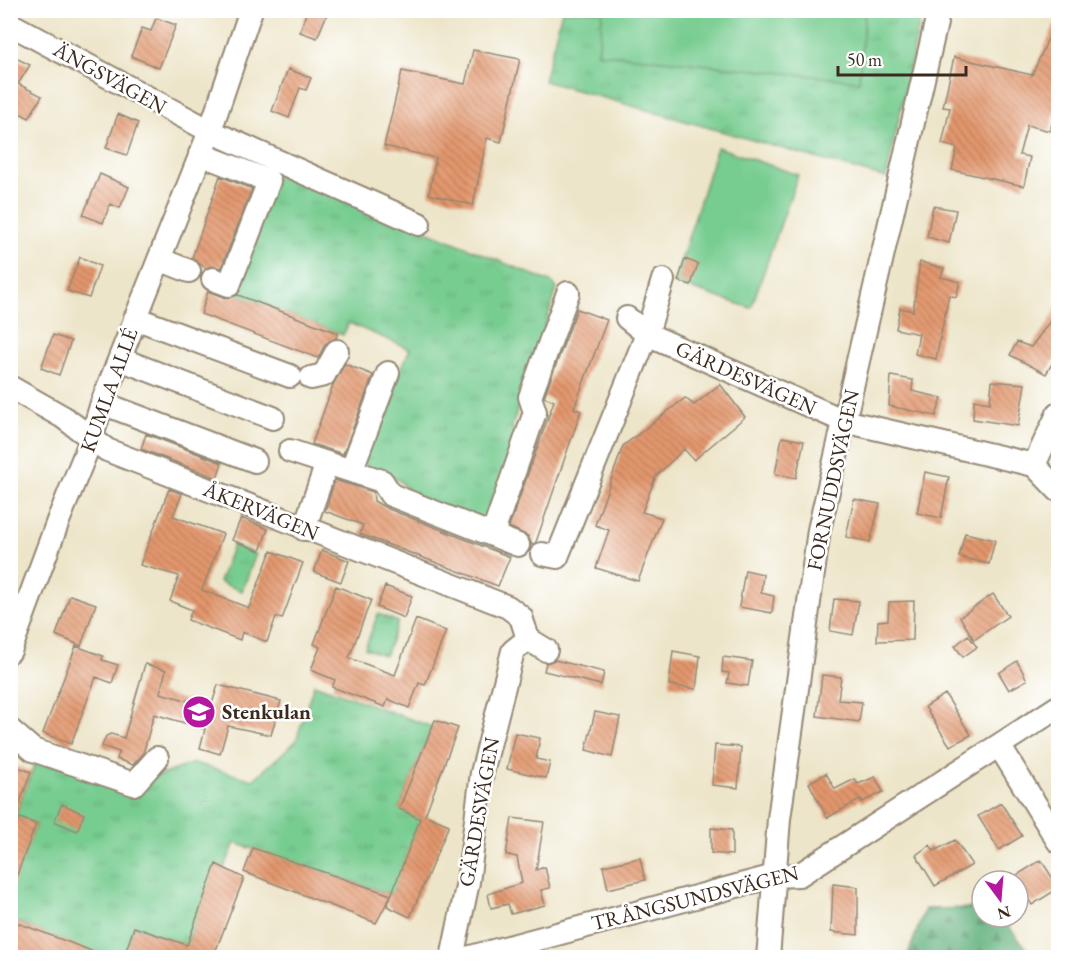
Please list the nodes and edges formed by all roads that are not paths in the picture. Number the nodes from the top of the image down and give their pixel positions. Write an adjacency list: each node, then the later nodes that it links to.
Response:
1 (251, 10): 4 (street, KUMLA ALLÉ)
2 (939, 10): 22 (street, FORNUDDSVÄGEN)
3 (10, 24): 4 (street, ÄNGSVÄGEN)
4 (210, 131): 5 (street, KUMLA ALLÉ); 6 (street)
5 (200, 154): 7 (street, KUMLA ALLÉ); 9 (street)
6 (419, 224)
7 (159, 260): 8 (street); 12 (street, KUMLA ALLÉ)
8 (189, 271)
9 (213, 279)
10 (568, 293): 31 (street)
11 (658, 294): 14 (street)
12 (135, 318): 15 (street); 16 (street, KUMLA ALLÉ)
13 (627, 318): 14 (street, GÄRDESVÄGEN)
14 (647, 334): 22 (street, GÄRDESVÄGEN); 33 (street)
15 (337, 351)
16 (120, 359): 19 (street, KUMLA ALLÉ); 21 (street)
17 (388, 372): 28 (street)
18 (10, 387): 23 (street, ÅKERVÄGEN)
19 (102, 404): 23 (street, KUMLA ALLÉ); 25 (street)
20 (1059, 414): 27 (street)
21 (273, 418)
22 (844, 421): 27 (street, GÄRDESVÄGEN); 41 (street, FORNUDDSVÄGEN)
23 (91, 440): 30 (street, ÅKERVÄGEN); 35 (street, KUMLA ALLÉ)
24 (290, 452): 26 (street)
25 (255, 461)
26 (327, 463): 28 (street); 30 (street)
27 (1034, 465): 29 (street)
28 (351, 471): 31 (street)
29 (1059, 490)
30 (304, 529): 34 (street, ÅKERVÄGEN)
31 (493, 533): 32 (street)
32 (518, 544)
33 (549, 556)
34 (537, 644): 42 (street, GÄRDESVÄGEN)
35 (10, 651)
36 (1059, 707): 38 (street, TRÅNGSUNDSVÄGEN)
37 (10, 730): 39 (street)
38 (999, 747): 40 (street); 41 (street, TRÅNGSUNDSVÄGEN)
39 (157, 758)
40 (1059, 841)
41 (774, 876): 43 (street, TRÅNGSUNDSVÄGEN); 44 (street, FORNUDDSVÄGEN)
42 (452, 957)
43 (467, 957)
44 (768, 957)

